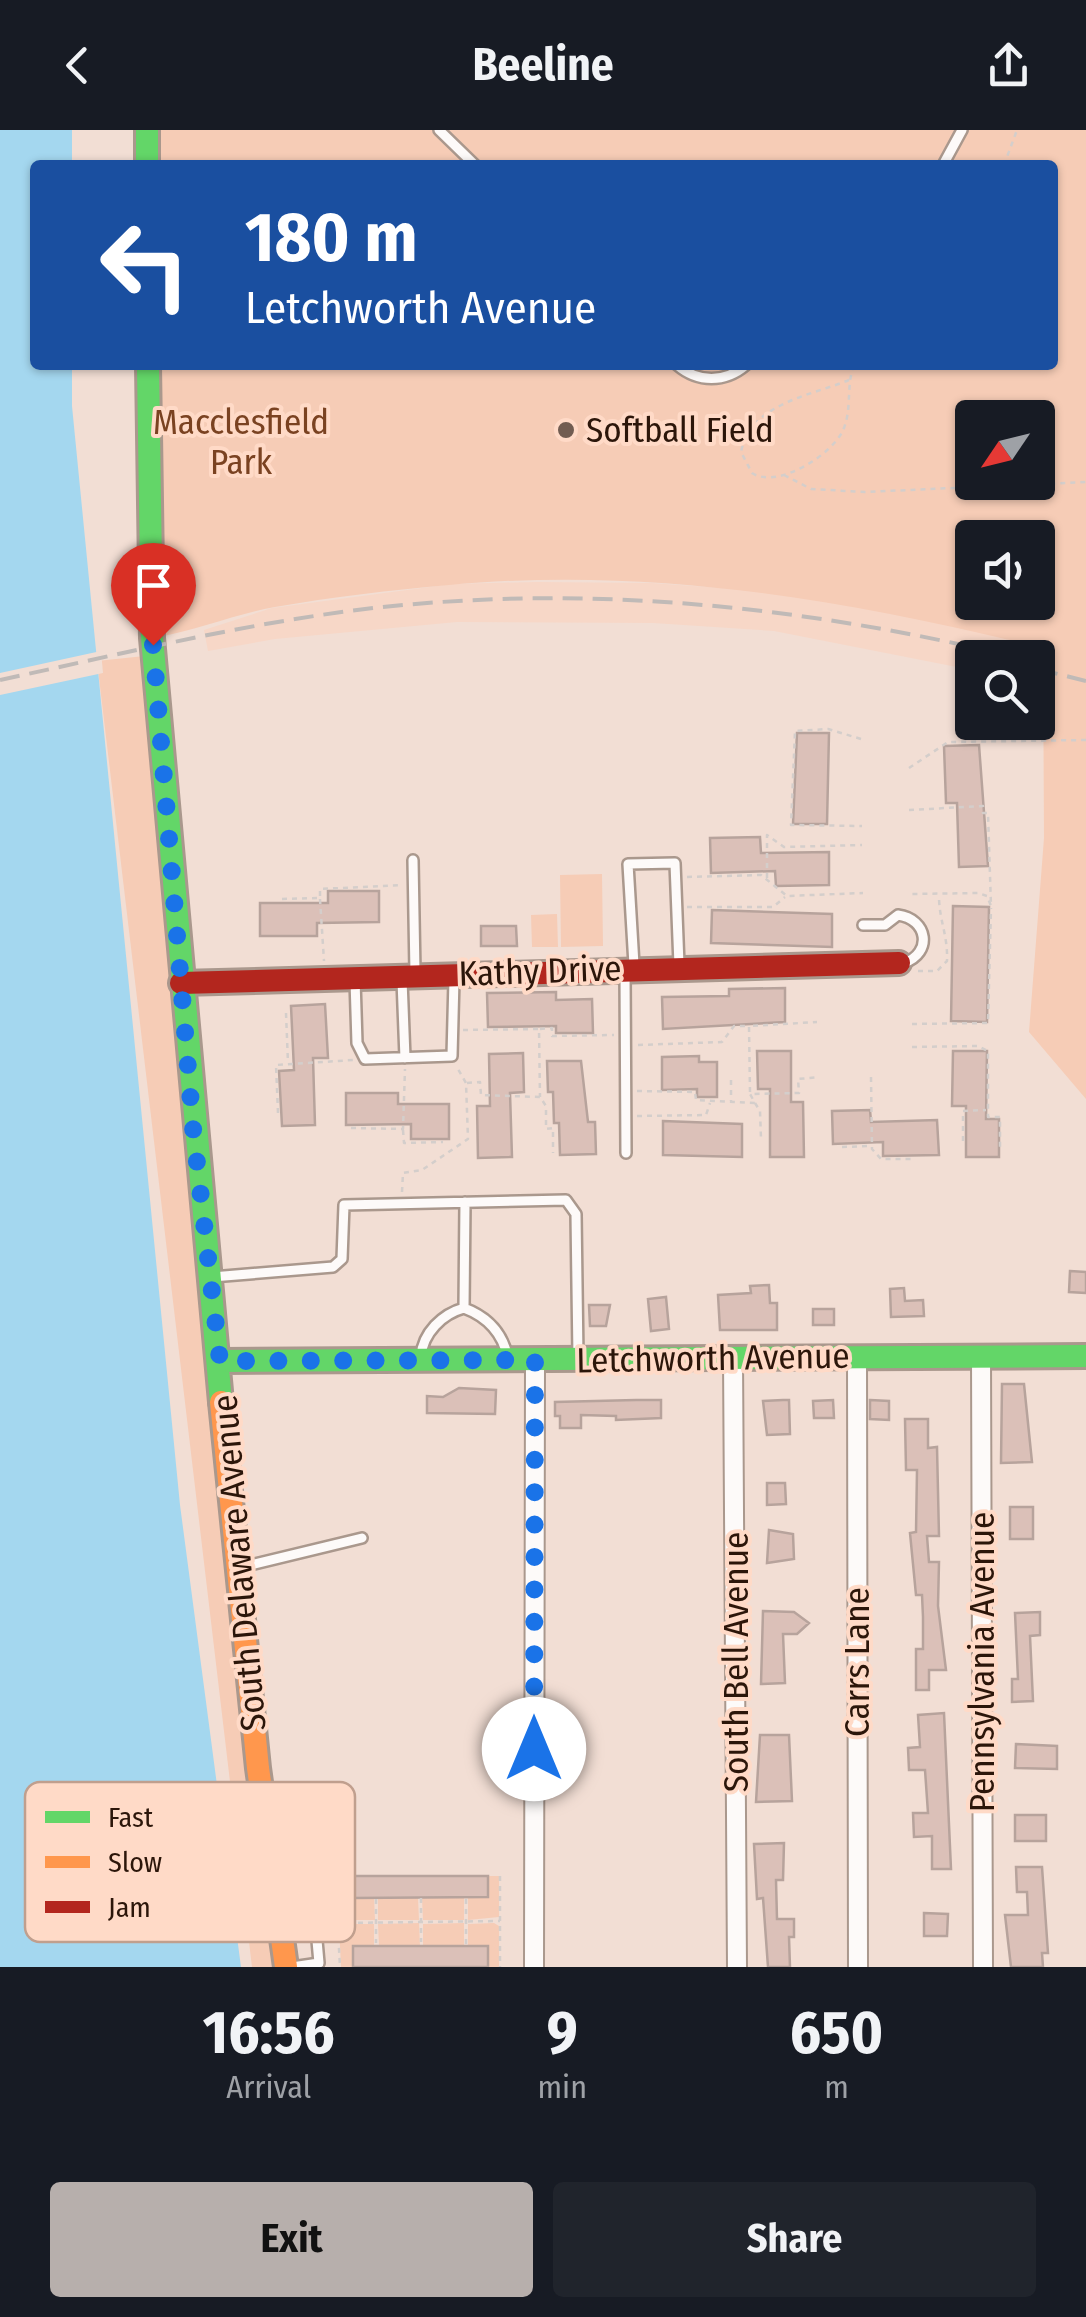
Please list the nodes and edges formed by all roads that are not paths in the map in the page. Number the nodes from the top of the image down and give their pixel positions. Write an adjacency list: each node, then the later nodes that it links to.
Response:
1 (147, 130): 4 (main road)
2 (439, 130): 5 (lane)
3 (962, 130): 6 (lane)
4 (147, 160)
5 (469, 160)
6 (946, 160)
7 (148, 370): 18 (main road, South Delaware Avenue)
8 (684, 370): 9 (lane)
9 (735, 370)
10 (413, 860): 16 (lane)
11 (863, 925): 13 (lane)
12 (680, 966): 13 (main road, Kathy Drive); 14 (main road, Kathy Drive); 14 (lane)
13 (905, 967)
14 (630, 969): 15 (main road, Kathy Drive); 20 (lane)
15 (454, 974): 16 (main road, Kathy Drive); 19 (lane)
16 (409, 976): 17 (main road, Kathy Drive); 19 (lane)
17 (355, 977): 18 (main road, Kathy Drive); 19 (lane)
18 (180, 983): 22 (main road, South Delaware Avenue)
19 (406, 1058)
20 (626, 1153)
21 (464, 1202): 22 (lane); 23 (lane); 29 (lane)
22 (210, 1278): 30 (main road, South Delaware Avenue)
23 (464, 1308): 31 (lane); 32 (lane)
24 (981, 1356): 25 (main road, Letchworth Avenue); 26 (main road, Letchworth Avenue); 42 (street, Pennsylvania Avenue)
25 (1086, 1356)
26 (858, 1357): 27 (main road, Letchworth Avenue); 41 (street, Carrs Lane)
27 (733, 1358): 29 (main road, Letchworth Avenue); 40 (street, South Bell Avenue)
28 (535, 1360): 29 (main road, Letchworth Avenue); 31 (main road, Letchworth Avenue); 39 (street)
29 (578, 1360)
30 (220, 1361): 32 (main road, Letchworth Avenue); 34 (main road, South Delaware Avenue)
31 (508, 1361): 32 (main road, Letchworth Avenue)
32 (420, 1363)
33 (362, 1538): 34 (lane)
34 (239, 1568): 35 (main road, South Delaware Avenue)
35 (263, 1782)
36 (285, 1942): 38 (main road, South Delaware Avenue)
37 (318, 1942): 38 (lane)
38 (290, 1967)
39 (534, 1967)
40 (737, 1967)
41 (858, 1967)
42 (983, 1967)

